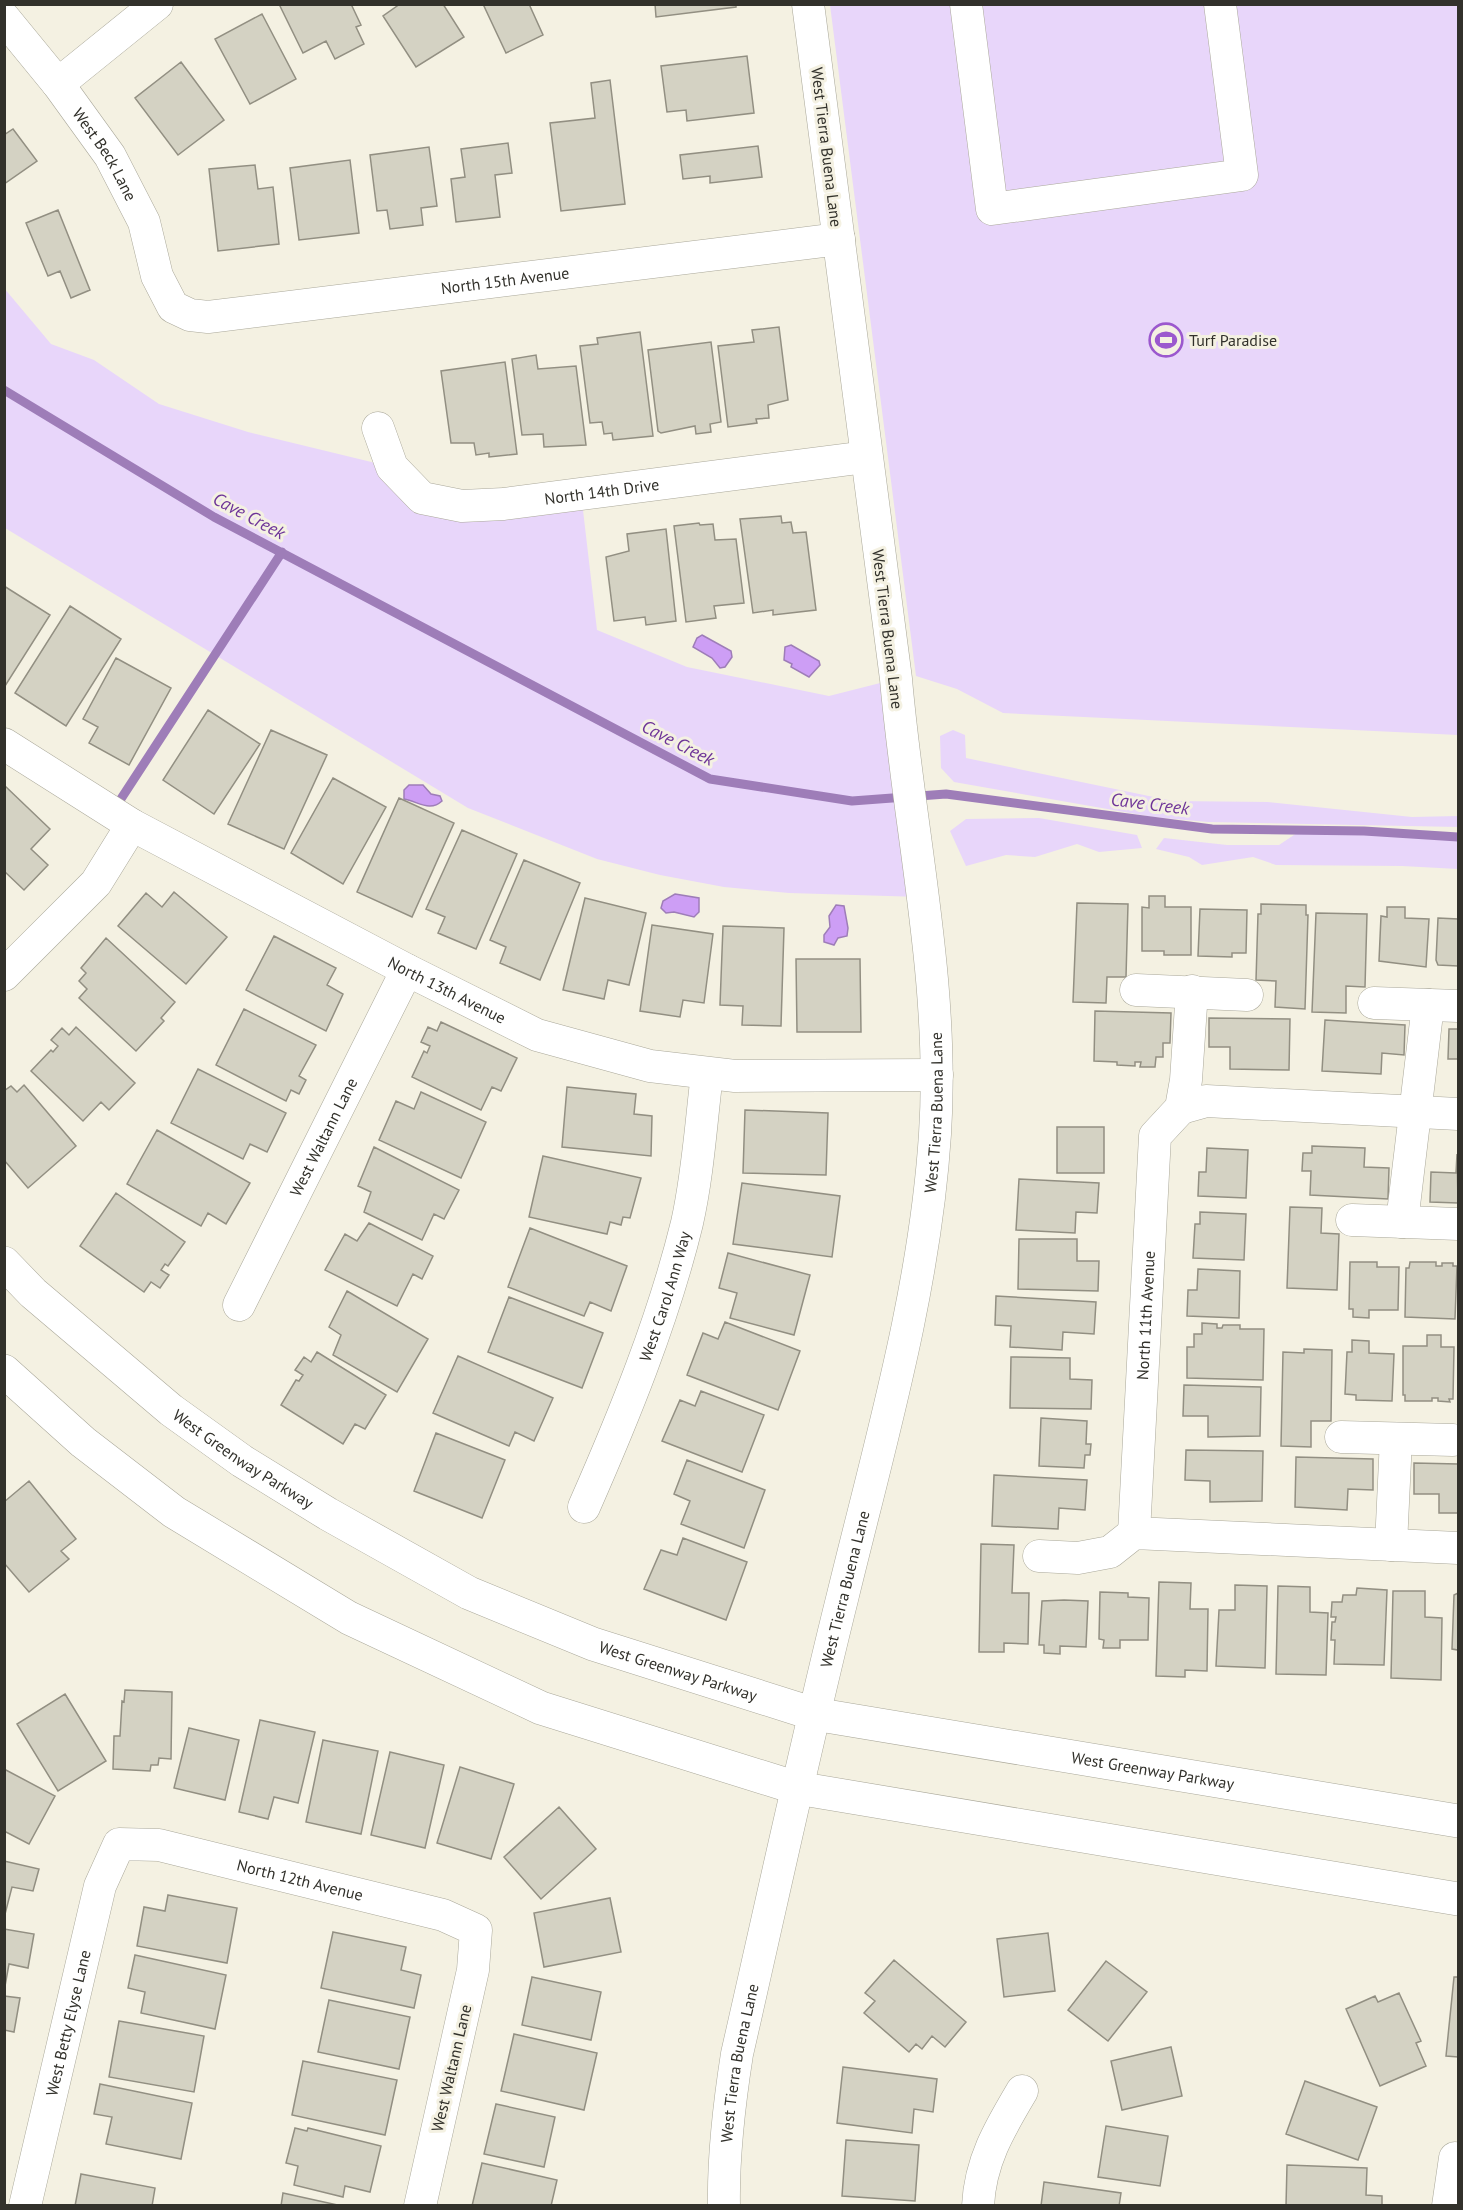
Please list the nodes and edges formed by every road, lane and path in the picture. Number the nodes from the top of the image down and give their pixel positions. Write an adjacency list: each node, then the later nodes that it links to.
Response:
1 (157, 4): 6 (street)
2 (808, 4): 7 (street, West Tierra Buena Lane)
3 (966, 4): 4 (street)
4 (1220, 4)
5 (4, 18): 6 (street, West Beck Lane)
6 (58, 84): 8 (street, West Beck Lane)
7 (839, 239): 8 (street, North 15th Avenue); 10 (street, West Tierra Buena Lane)
8 (173, 307)
9 (378, 428): 10 (street, North 14th Drive)
10 (866, 457): 22 (street, West Tierra Buena Lane)
11 (4, 744): 12 (street, North 13th Avenue)
12 (132, 825): 13 (street, North 13th Avenue); 14 (street)
13 (407, 970): 21 (street, North 13th Avenue); 30 (street, West Waltann Lane)
14 (4, 975)
15 (1136, 990): 16 (street)
16 (1192, 991): 17 (street); 23 (street)
17 (1247, 995)
18 (1374, 1003): 19 (street)
19 (1428, 1005): 20 (street); 24 (street)
20 (1458, 1005)
21 (707, 1074): 22 (street, North 13th Avenue); 35 (street, West Carol Ann Way)
22 (938, 1075): 40 (street, West Tierra Buena Lane)
23 (1181, 1108): 24 (street); 36 (street, North 11th Avenue)
24 (1414, 1112): 25 (street); 27 (street)
25 (1458, 1114)
26 (1352, 1220): 27 (street)
27 (1402, 1222): 28 (street)
28 (1458, 1224)
29 (4, 1263): 40 (main road, West Greenway Parkway)
30 (239, 1305)
31 (4, 1371): 41 (main road)
32 (1341, 1437): 33 (street)
33 (1396, 1439): 34 (street); 37 (street)
34 (1453, 1440)
35 (584, 1507)
36 (1134, 1533): 37 (street); 39 (street)
37 (1390, 1545): 38 (street)
38 (1458, 1548)
39 (1039, 1556)
40 (814, 1714): 41 (street, West Tierra Buena Lane); 42 (main road, West Greenway Parkway)
41 (797, 1788): 44 (main road); 50 (street, West Tierra Buena Lane)
42 (1458, 1821)
43 (119, 1844): 45 (street, North 12th Avenue); 48 (street, West Betty Elyse Lane)
44 (1458, 1899)
45 (476, 1930): 49 (street, West Waltann Lane)
46 (1022, 2091): 51 (street)
47 (1455, 2158): 52 (street)
48 (25, 2205)
49 (420, 2205)
50 (724, 2205)
51 (978, 2205)
52 (1448, 2205)

